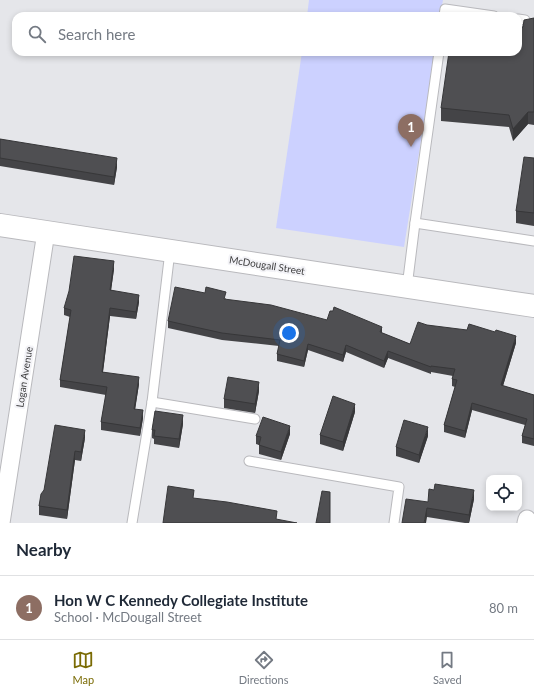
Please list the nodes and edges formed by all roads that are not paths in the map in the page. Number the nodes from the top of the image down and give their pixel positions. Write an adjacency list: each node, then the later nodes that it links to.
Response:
1 (445, 12): 2 (lane)
2 (466, 12)
3 (438, 56): 4 (lane)
4 (416, 223): 7 (lane); 9 (lane)
5 (0, 225): 6 (street, McDougall Street)
6 (46, 232): 8 (street, McDougall Street); 14 (street, Logan Avenue)
7 (534, 241)
8 (170, 251): 9 (street, McDougall Street); 11 (lane)
9 (407, 287): 10 (street, McDougall Street)
10 (534, 306)
11 (152, 402): 12 (lane); 15 (lane)
12 (255, 419)
13 (249, 461): 16 (lane)
14 (1, 523)
15 (132, 523)
16 (394, 523)

